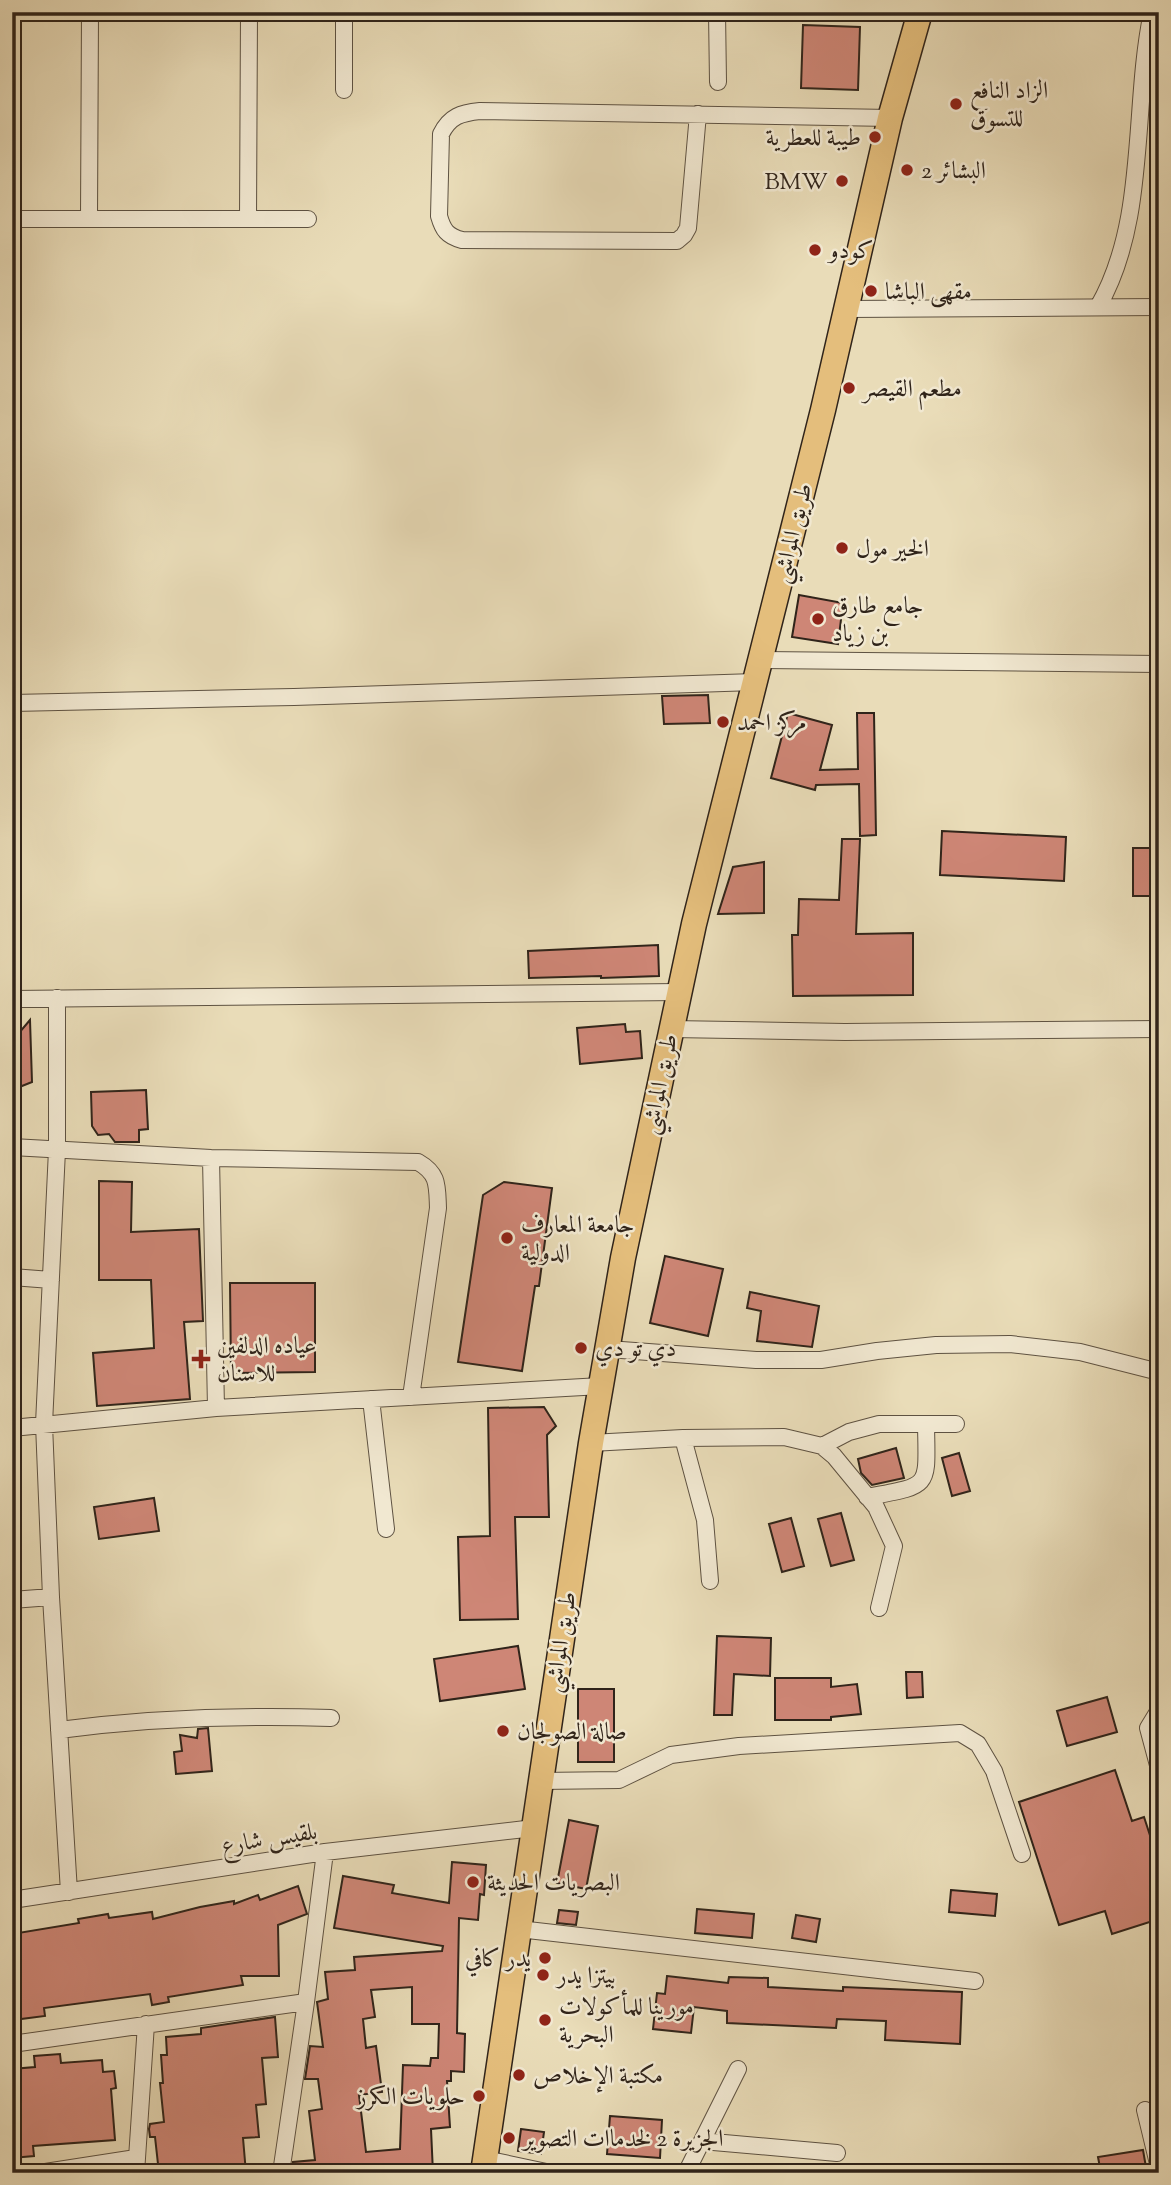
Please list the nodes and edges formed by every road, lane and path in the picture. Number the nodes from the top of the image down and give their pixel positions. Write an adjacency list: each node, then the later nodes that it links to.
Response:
1 (90, 12): 11 (street)
2 (249, 12): 13 (street)
3 (344, 12): 8 (street)
4 (717, 12): 7 (street)
5 (920, 12): 10 (main road, طريق المواشي)
6 (1152, 12): 15 (street)
7 (718, 82)
8 (344, 90)
9 (698, 114): 9 (street); 10 (street)
10 (890, 118): 17 (main road, طريق المواشي)
11 (89, 218): 12 (street); 13 (street)
12 (12, 219)
13 (248, 219): 14 (street)
14 (308, 219)
15 (1098, 307): 16 (street); 17 (street)
16 (1159, 307)
17 (846, 309): 19 (main road, طريق المواشي)
18 (1159, 664): 19 (street)
19 (757, 671): 20 (street); 21 (main road, طريق المواشي)
20 (12, 703)
21 (679, 992): 23 (street); 24 (main road, طريق المواشي)
22 (12, 999): 23 (street)
23 (57, 999): 27 (street)
24 (671, 1029): 25 (street); 31 (main road, طريق المواشي)
25 (1159, 1029)
26 (12, 1147): 27 (street)
27 (57, 1150): 28 (street); 30 (street)
28 (211, 1158): 34 (street); 36 (street)
29 (12, 1277): 30 (street)
30 (51, 1280): 38 (street)
31 (608, 1349): 32 (street); 33 (main road, طريق المواشي)
32 (1159, 1372)
33 (601, 1386): 34 (street); 42 (main road, طريق المواشي)
34 (411, 1397): 35 (street)
35 (371, 1399): 36 (street); 45 (street)
36 (216, 1408): 38 (street)
37 (956, 1423): 39 (street)
38 (44, 1424): 40 (street); 47 (street)
39 (926, 1424): 43 (street); 44 (street)
40 (12, 1428)
41 (683, 1438): 42 (street); 43 (street); 46 (street)
42 (591, 1443): 54 (main road, طريق المواشي)
43 (822, 1446): 44 (street)
44 (867, 1497): 49 (street)
45 (386, 1529)
46 (710, 1581)
47 (51, 1597): 48 (street); 52 (street)
48 (12, 1600)
49 (879, 1608)
50 (1159, 1710): 53 (street)
51 (331, 1718): 52 (street)
52 (59, 1730): 58 (street)
53 (1159, 1769)
54 (540, 1781): 55 (main road, طريق المواشي); 57 (street)
55 (534, 1828): 56 (street, بلقيس شارع); 60 (main road, طريق المواشي)
56 (325, 1852): 58 (street, بلقيس شارع); 62 (street)
57 (1022, 1854)
58 (69, 1892): 59 (street, بلقيس شارع)
59 (12, 1900)
60 (519, 1929): 61 (street); 70 (main road, طريق المواشي)
61 (975, 1981)
62 (306, 2002): 63 (street); 73 (street)
63 (146, 2024): 64 (street); 69 (street)
64 (12, 2044)
65 (738, 2069): 67 (street)
66 (1145, 2110): 71 (street)
67 (702, 2141): 68 (street); 75 (street)
68 (837, 2153)
69 (136, 2166): 72 (street)
70 (484, 2166): 74 (street)
71 (1159, 2168)
72 (39, 2173)
73 (281, 2173)
74 (551, 2173)
75 (686, 2173)

